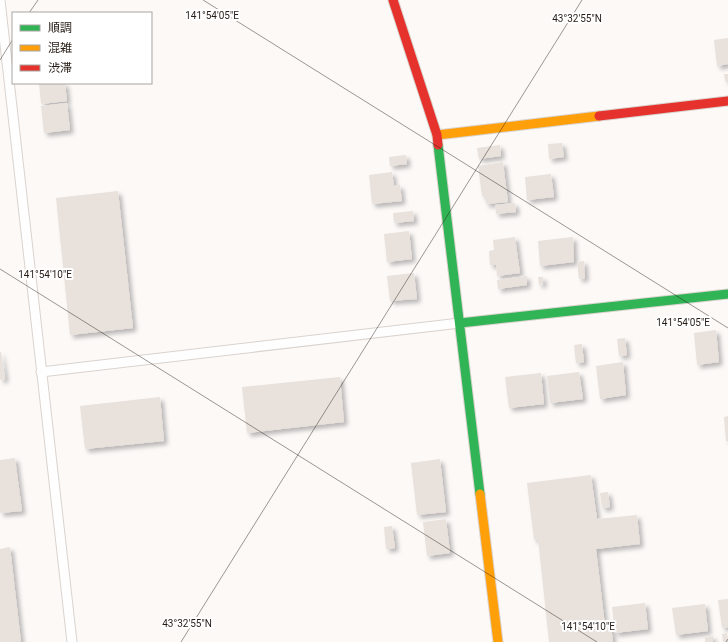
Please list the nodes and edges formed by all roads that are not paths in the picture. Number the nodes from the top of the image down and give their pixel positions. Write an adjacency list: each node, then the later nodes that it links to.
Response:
1 (0, 0): 7 (lane)
2 (393, 0): 4 (street)
3 (728, 101): 4 (street)
4 (438, 135): 6 (street)
5 (728, 294): 6 (street)
6 (460, 322): 7 (lane); 9 (street)
7 (41, 372): 8 (lane)
8 (72, 642)
9 (498, 642)

